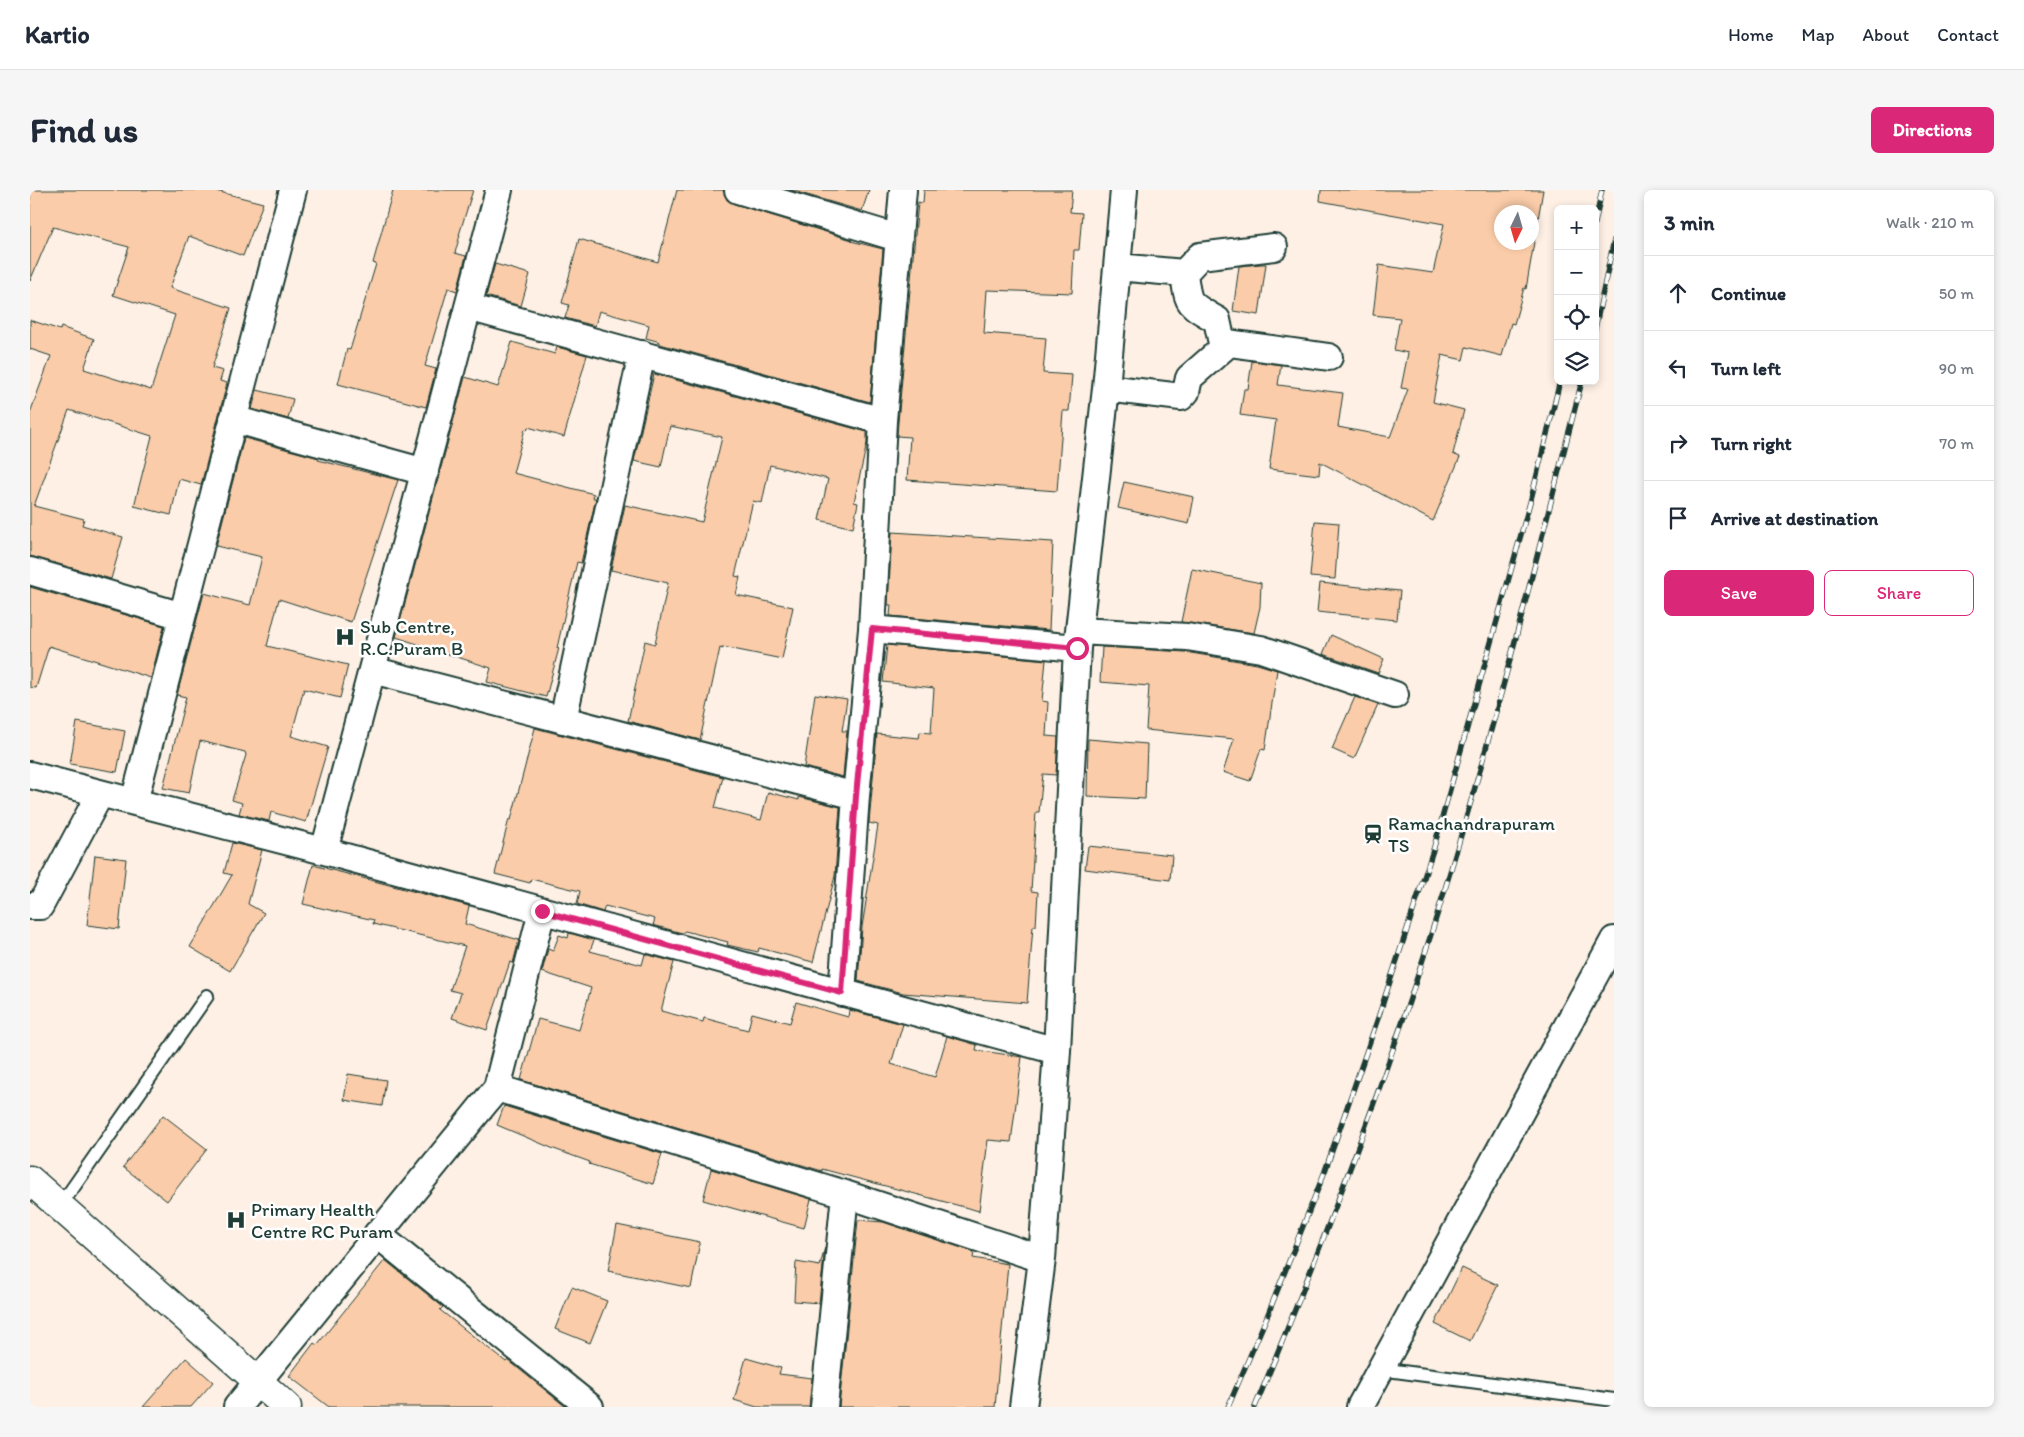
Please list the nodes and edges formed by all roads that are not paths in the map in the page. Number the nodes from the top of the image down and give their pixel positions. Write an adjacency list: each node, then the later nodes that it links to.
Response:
1 (293, 190): 15 (street)
2 (499, 190): 10 (street)
3 (738, 190): 6 (street)
4 (903, 190): 6 (street)
5 (1124, 190): 8 (street)
6 (898, 238): 16 (street)
7 (1274, 248): 9 (street)
8 (1117, 267): 9 (street); 14 (street)
9 (1184, 273): 11 (street)
10 (468, 307): 12 (street); 17 (street)
11 (1223, 348): 13 (street); 14 (street)
12 (642, 354): 16 (street); 24 (street)
13 (1329, 357)
14 (1106, 388): 21 (street)
15 (233, 419): 17 (street); 19 (street)
16 (883, 422): 20 (street)
17 (424, 472): 22 (street)
18 (30, 571): 19 (street)
19 (182, 616): 28 (street)
20 (872, 629): 21 (street); 27 (street)
21 (1078, 639): 23 (street); 35 (street)
22 (372, 670): 24 (street); 29 (street)
23 (1395, 695)
24 (563, 720): 27 (street)
25 (30, 775): 26 (street)
26 (100, 794): 28 (street); 30 (street)
27 (856, 796): 33 (street)
28 (134, 802): 29 (street)
29 (324, 851): 31 (street)
30 (30, 906)
31 (542, 911): 33 (street); 36 (street)
32 (1614, 940): 42 (street)
33 (842, 993): 35 (street)
34 (207, 996): 39 (lane)
35 (1057, 1051): 41 (street)
36 (497, 1088): 38 (street); 40 (street)
37 (30, 1180): 39 (street)
38 (845, 1194): 41 (street); 48 (street)
39 (58, 1204): 43 (street)
40 (378, 1234): 43 (street); 47 (street)
41 (1042, 1258): 49 (street)
42 (1380, 1369): 44 (lane); 50 (street)
43 (257, 1381): 45 (street); 46 (street)
44 (1614, 1400)
45 (237, 1407)
46 (287, 1407)
47 (590, 1407)
48 (824, 1407)
49 (1023, 1407)
50 (1360, 1407)

